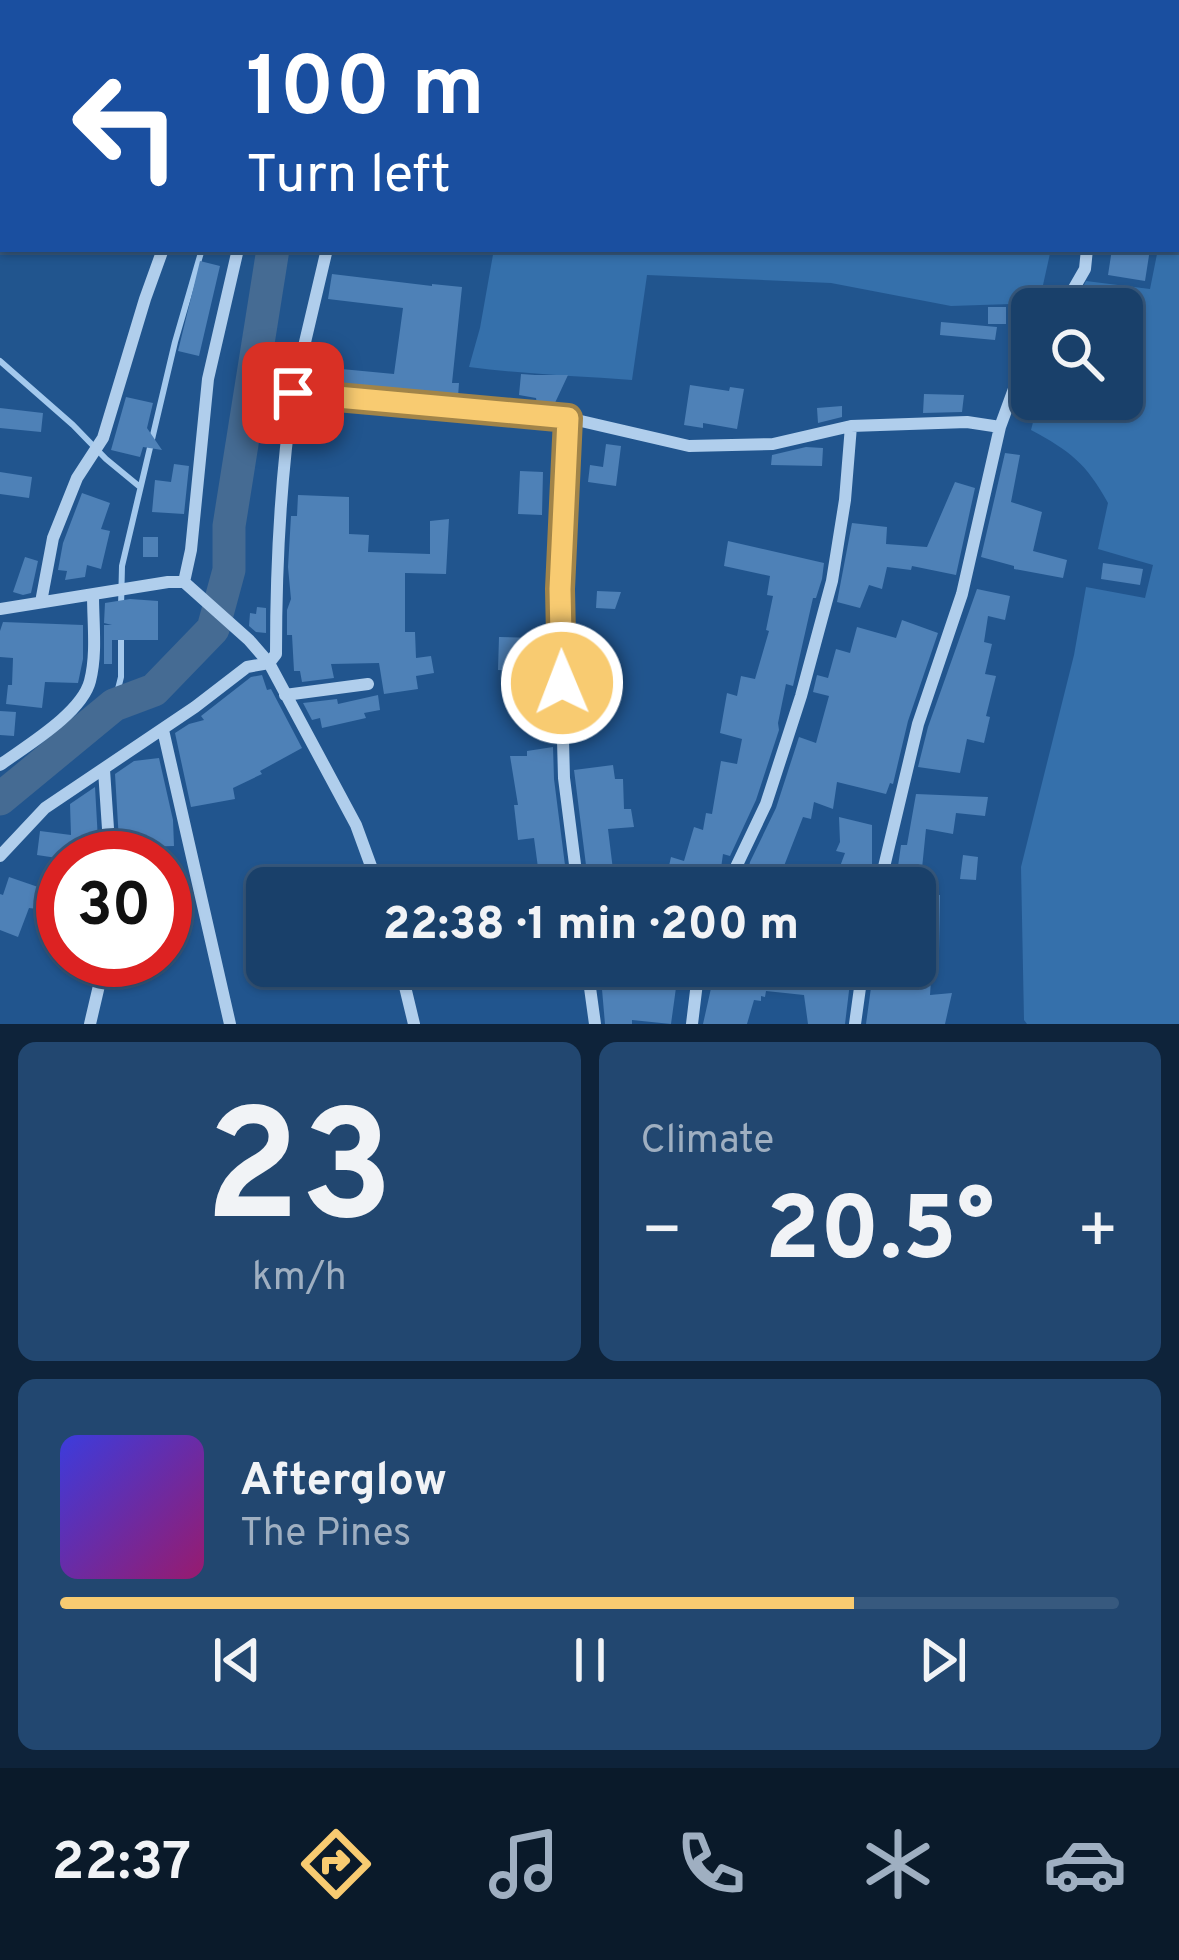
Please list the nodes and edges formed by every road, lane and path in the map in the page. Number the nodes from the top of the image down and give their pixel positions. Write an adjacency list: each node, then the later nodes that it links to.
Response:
1 (162, 252): 13 (street)
2 (237, 252): 11 (street)
3 (326, 252): 6 (street)
4 (1087, 252): 5 (street)
5 (1074, 288)
6 (293, 393): 8 (street); 15 (street)
7 (1011, 397): 10 (street)
8 (568, 418): 9 (street); 24 (street)
9 (851, 426): 10 (street); 25 (street)
10 (1000, 427): 26 (street)
11 (184, 582): 12 (street); 15 (street)
12 (93, 595): 13 (street); 19 (street)
13 (41, 602): 14 (street)
14 (0, 609)
15 (269, 663): 17 (street); 18 (street)
16 (368, 684): 17 (street)
17 (285, 695): 23 (street)
18 (163, 730): 20 (street); 33 (street)
19 (0, 766)
20 (104, 770): 21 (street); 22 (street)
21 (108, 831)
22 (0, 856)
23 (371, 867)
24 (575, 867)
25 (736, 867)
26 (884, 867)
27 (99, 987): 32 (street)
28 (405, 987): 34 (street)
29 (590, 987): 35 (street)
30 (696, 987): 36 (street)
31 (859, 987): 37 (street)
32 (90, 1024)
33 (230, 1024)
34 (414, 1024)
35 (595, 1024)
36 (692, 1024)
37 (855, 1024)

